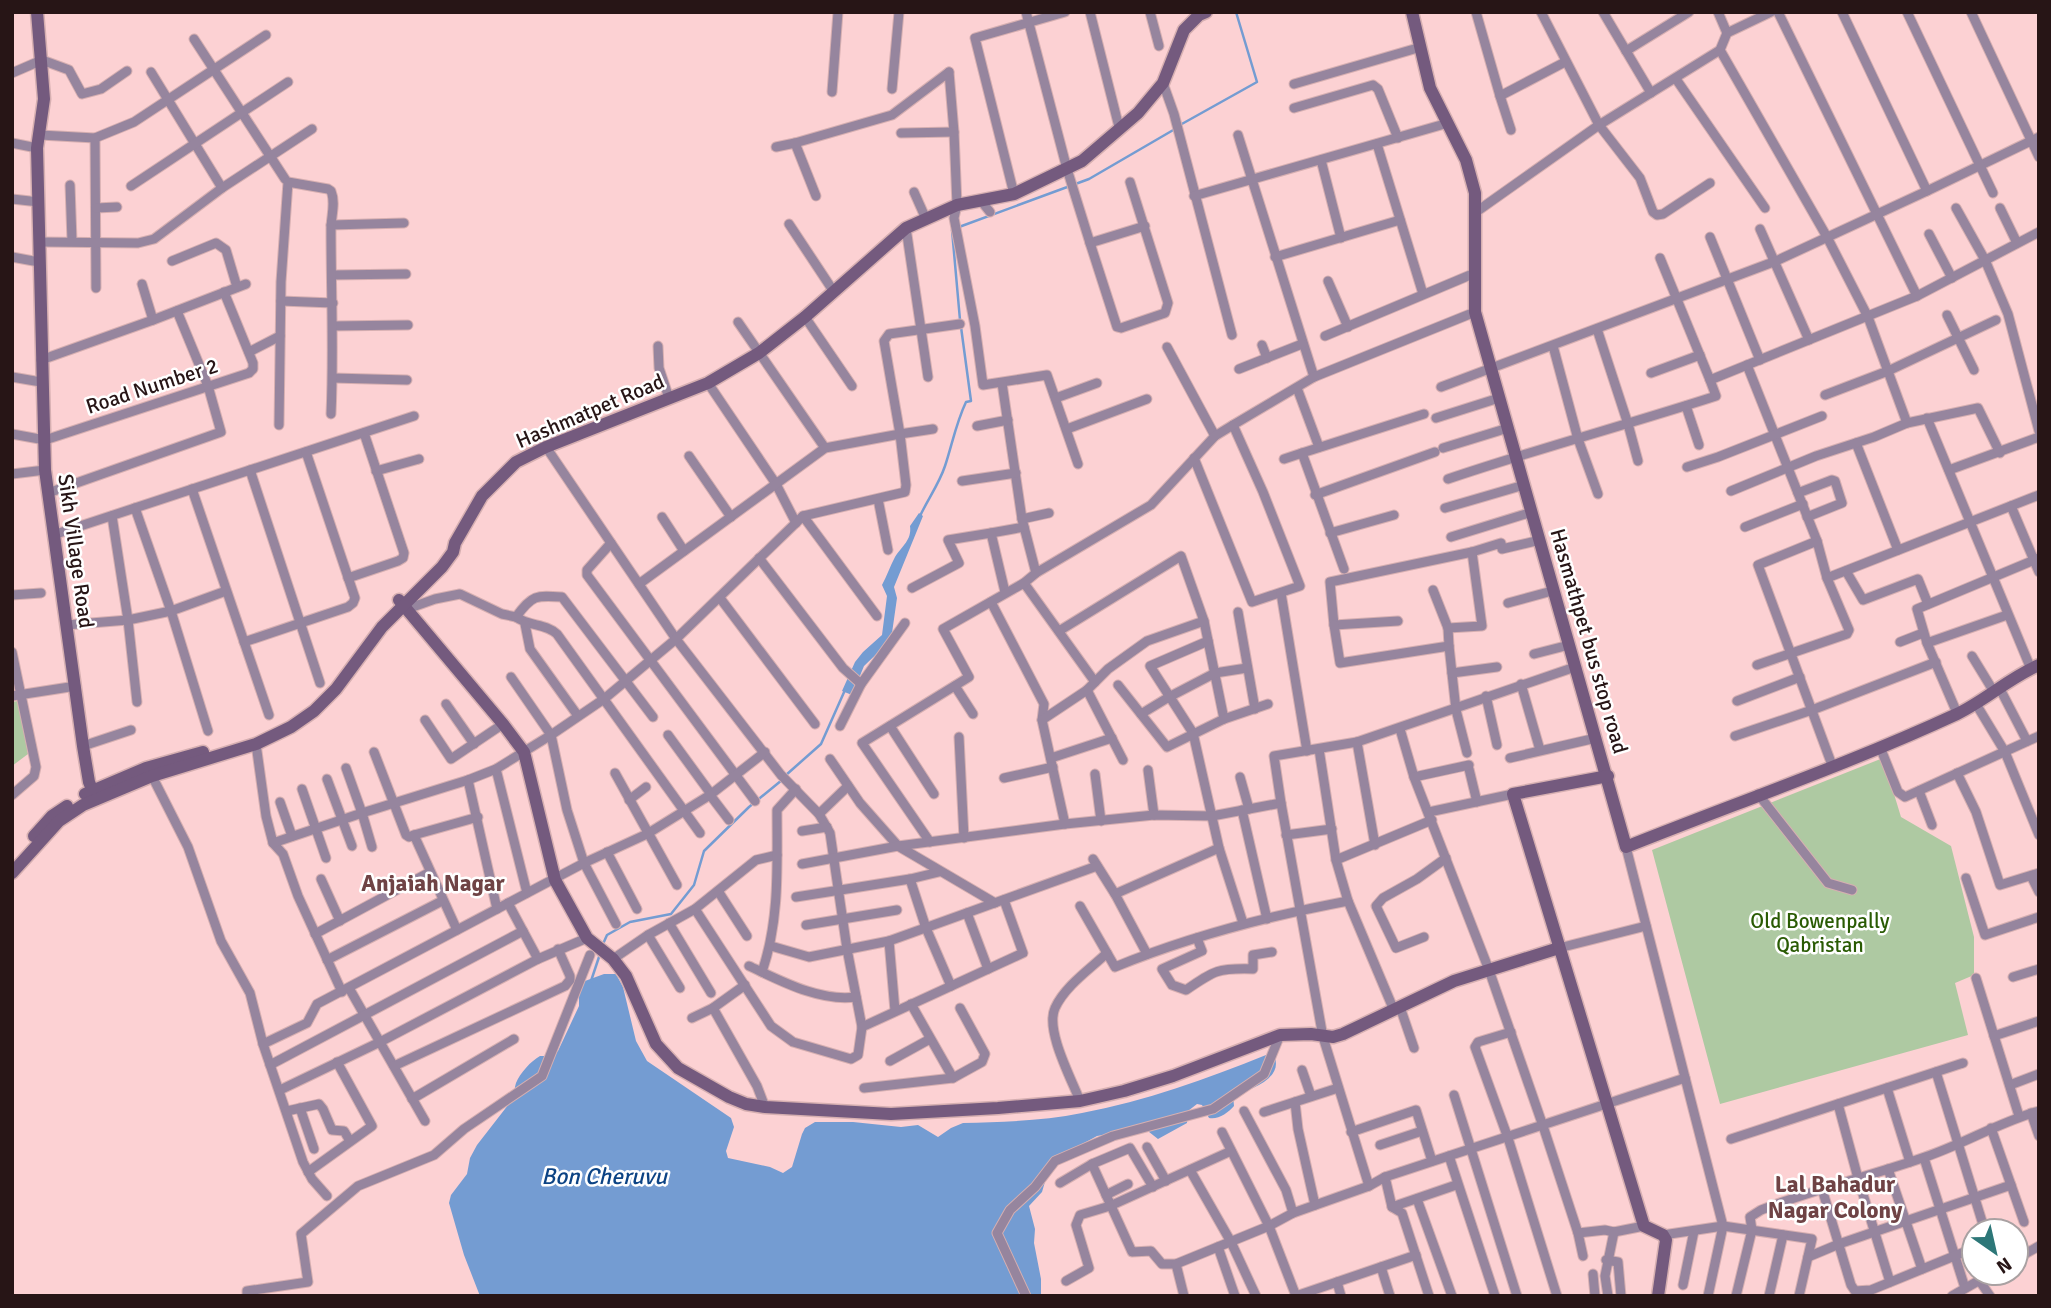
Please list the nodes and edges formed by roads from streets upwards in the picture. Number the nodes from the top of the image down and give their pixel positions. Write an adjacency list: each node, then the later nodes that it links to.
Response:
1 (37, 12): 28 (street, Sikh Village Road)
2 (838, 12): 39 (street)
3 (899, 12): 38 (street)
4 (1026, 12): 20 (street)
5 (1065, 12): 20 (street)
6 (1090, 12): 47 (street)
7 (1150, 12): 24 (street)
8 (1412, 12): 25 (street, Hasmathpet bus stop road)
9 (1476, 12): 41 (street)
10 (1541, 12): 29 (street)
11 (1603, 12): 27 (street)
12 (1689, 12): 27 (street)
13 (1717, 12): 21 (street)
14 (1771, 12): 21 (street)
15 (1778, 12): 89 (street)
16 (1842, 12): 74 (street)
17 (1907, 12): 65 (street)
18 (1972, 12): 55 (street)
19 (1203, 13): 36 (street, Hashmatpet Road)
20 (1028, 24): 66 (street); 77 (street)
21 (1727, 33): 26 (street)
22 (266, 35): 30 (street)
23 (194, 39): 30 (street)
24 (1159, 46)
25 (1421, 47): 37 (street); 45 (street, Hasmathpet bus stop road)
26 (1720, 50): 34 (street); 101 (street)
27 (1626, 51): 40 (street)
28 (42, 60): 31 (street); 33 (street); 56 (street, Sikh Village Road)
29 (1565, 62): 41 (street); 46 (street)
30 (213, 69): 42 (street); 44 (street)
31 (127, 71)
32 (151, 72): 42 (street)
33 (12, 73)
34 (1676, 79): 40 (street); 84 (street)
35 (288, 82): 44 (street)
36 (1163, 83): 47 (street, Hashmatpet Road); 79 (street)
37 (1294, 84)
38 (892, 89)
39 (832, 92)
40 (1651, 93): 46 (street)
41 (1500, 96): 49 (street)
42 (169, 99): 53 (street); 58 (street)
43 (1294, 108): 54 (street)
44 (242, 113): 58 (street); 62 (street)
45 (1448, 123): 54 (street); 88 (street, Hasmathpet bus stop road)
46 (1599, 125): 70 (street); 88 (street)
47 (1119, 128): 66 (street, Hashmatpet Road)
48 (312, 129): 62 (street)
49 (1511, 130)
50 (954, 132): 51 (street); 59 (street); 87 (street)
51 (901, 133)
52 (1238, 135): 68 (street)
53 (95, 138): 56 (street); 82 (street)
54 (1398, 138): 60 (street)
55 (2034, 138): 63 (street); 65 (street)
56 (39, 142): 57 (street); 81 (street, Sikh Village Road)
57 (12, 143)
58 (196, 143): 72 (street); 73 (street)
59 (794, 143): 61 (street); 78 (street)
60 (1377, 144): 64 (street); 91 (street)
61 (776, 147)
62 (272, 156): 67 (street); 73 (street)
63 (2039, 157)
64 (1321, 160): 68 (street); 102 (street)
65 (1979, 165): 74 (street); 76 (street)
66 (1068, 175): 77 (street, Hashmatpet Road); 106 (street)
67 (285, 178)
68 (1251, 181): 79 (street); 109 (street)
69 (1130, 182): 95 (street)
70 (1710, 183)
71 (70, 185): 103 (street)
72 (131, 186)
73 (222, 188): 105 (street)
74 (1927, 191): 89 (street)
75 (914, 192): 90 (street)
76 (1993, 193)
77 (1014, 194): 87 (street, Hashmatpet Road)
78 (816, 196)
79 (1194, 196): 144 (street)
80 (12, 199): 81 (street)
81 (39, 202): 104 (street, Sikh Village Road)
82 (96, 208): 83 (street); 105 (street)
83 (117, 208)
84 (1765, 208)
85 (1956, 208): 111 (street)
86 (2000, 208): 107 (street)
87 (955, 212): 90 (street, Hashmatpet Road); 174 (street)
88 (1476, 212): 115 (street, Hasmathpet bus stop road)
89 (1876, 217): 101 (street); 126 (street)
90 (926, 219): 96 (street, Hashmatpet Road)
91 (1400, 220): 102 (street); 125 (street)
92 (404, 223): 94 (street)
93 (789, 224): 124 (street)
94 (331, 225): 117 (street); 128 (street)
95 (1145, 226): 106 (street); 106 (street)
96 (906, 228): 124 (street, Hashmatpet Road); 143 (street)
97 (1760, 229): 113 (street)
98 (2039, 232): 107 (street)
99 (1929, 234): 118 (street)
100 (1710, 237): 119 (street)
101 (1827, 237): 113 (street); 134 (street)
102 (1341, 238): 109 (street)
103 (72, 241): 104 (street); 105 (street)
104 (40, 242): 114 (street, Sikh Village Road)
105 (96, 242): 122 (street)
106 (1090, 243)
107 (2017, 243): 111 (street)
108 (12, 257): 114 (street)
109 (1275, 257): 149 (street)
110 (1660, 258): 127 (street)
111 (1985, 260): 118 (street); 201 (street)
112 (172, 261): 123 (street)
113 (1776, 261): 119 (street); 148 (street)
114 (39, 262): 158 (street, Sikh Village Road)
115 (1475, 273): 125 (street); 131 (street, Hasmathpet bus stop road)
116 (405, 274): 117 (street)
117 (332, 275): 129 (street)
118 (1952, 278): 126 (street)
119 (1726, 280): 127 (street); 159 (street)
120 (1328, 281): 141 (street)
121 (142, 284): 135 (street)
122 (96, 288)
123 (223, 292): 130 (street); 154 (street)
124 (834, 292): 133 (street, Hashmatpet Road)
125 (1423, 294): 141 (street)
126 (1917, 296): 134 (street)
127 (1675, 299): 142 (street); 156 (street)
128 (281, 301): 129 (street); 145 (street)
129 (333, 303): 140 (street)
130 (177, 312): 135 (street); 176 (street)
131 (1475, 312): 162 (street, Hasmathpet bus stop road); 168 (street)
132 (1947, 315): 147 (street)
133 (805, 317): 155 (street, Hashmatpet Road); 177 (street)
134 (1868, 317): 148 (street); 164 (street)
135 (153, 320): 158 (street)
136 (1996, 320): 147 (street)
137 (738, 322): 155 (street)
138 (960, 324): 143 (street)
139 (408, 325): 140 (street)
140 (333, 326): 169 (street)
141 (1348, 327): 146 (street)
142 (1597, 329): 152 (street); 194 (street)
143 (921, 330): 167 (street); 204 (street)
144 (1232, 335)
145 (280, 336): 154 (street); 195 (street)
146 (1325, 336)
147 (1958, 338): 163 (street); 164 (street)
148 (1809, 340): 159 (street)
149 (1302, 344): 157 (street); 168 (street)
150 (1262, 345): 157 (street)
151 (658, 346): 181 (street)
152 (1553, 346): 162 (street); 208 (street)
153 (1167, 347): 206 (street)
154 (248, 352): 176 (street, Road Number 2)
155 (759, 353): 173 (street, Hashmatpet Road); 214 (street)
156 (1700, 355): 165 (street); 171 (street)
157 (1267, 358): 161 (street)
158 (41, 360): 172 (street, Sikh Village Road)
159 (1760, 360): 160 (street)
160 (1747, 365): 171 (street); 205 (street)
161 (1239, 369)
162 (1491, 370): 178 (street); 183 (street, Hasmathpet bus stop road)
163 (1974, 370)
164 (1888, 371): 180 (street); 193 (street)
165 (1651, 373)
166 (12, 377): 172 (street)
167 (928, 377)
168 (1314, 377): 179 (street)
169 (333, 379): 170 (street); 186 (street)
170 (407, 380)
171 (1710, 380): 185 (street)
172 (41, 382): 209 (street, Sikh Village Road)
173 (708, 383): 181 (street, Hashmatpet Road); 235 (street)
174 (1002, 383): 182 (street); 192 (street)
175 (1097, 383): 182 (street)
176 (208, 386): 209 (street, Road Number 2); 239 (street)
177 (852, 386)
178 (1441, 387)
179 (1297, 388): 196 (street); 213 (street)
180 (1825, 395)
181 (669, 398): 212 (street, Hashmatpet Road)
182 (1056, 398): 200 (street)
183 (1499, 398): 190 (street); 198 (street, Hasmathpet bus stop road)
184 (1147, 399): 200 (street)
185 (1686, 406): 194 (street); 211 (street)
186 (331, 414)
187 (1424, 414): 213 (street)
188 (414, 416): 202 (street)
189 (1822, 416): 205 (street)
190 (1436, 418)
191 (1927, 418): 193 (street); 217 (street); 229 (street)
192 (1008, 420): 197 (street); 231 (street)
193 (1908, 423): 210 (street)
194 (1628, 424): 208 (street); 223 (street)
195 (279, 425)
196 (1233, 425): 206 (street); 288 (street)
197 (977, 426)
198 (1508, 428): 219 (street, Hasmathpet bus stop road); 242 (street)
199 (933, 429): 204 (street)
200 (1068, 429): 224 (street)
201 (2039, 431)
202 (364, 433): 215 (street); 230 (street)
203 (12, 434): 209 (street)
204 (900, 434): 214 (street); 244 (street)
205 (1774, 434): 225 (street); 226 (street)
206 (1215, 436): 220 (street)
207 (2039, 437): 217 (street)
208 (1578, 439): 219 (street); 241 (street)
209 (45, 440): 227 (street, Sikh Village Road)
210 (1856, 443): 226 (street); 268 (street)
211 (1699, 444)
212 (546, 447): 266 (street); 294 (street, Hashmatpet Road)
213 (1319, 447): 216 (street)
214 (825, 448): 235 (street)
215 (306, 452): 228 (street); 277 (street)
216 (1302, 453): 222 (street); 242 (street)
217 (2000, 453): 229 (street)
218 (689, 456): 254 (street)
219 (1516, 456): 233 (street); 236 (street, Hasmathpet bus stop road)
220 (1194, 458): 276 (street); 288 (street)
221 (419, 459): 230 (street)
222 (1283, 459)
223 (1638, 461)
224 (1078, 464)
225 (1687, 467)
226 (1789, 468): 238 (street); 240 (street)
227 (45, 470): 232 (street); 239 (street, Sikh Village Road)
228 (250, 470): 237 (street); 303 (street)
229 (1949, 470): 257 (street)
230 (376, 471): 277 (street)
231 (1016, 473): 234 (street); 258 (street)
232 (12, 474)
233 (1448, 479)
234 (962, 481)
235 (776, 484): 254 (street); 256 (street)
236 (1524, 485): 248 (street); 249 (street, Hasmathpet bus stop road)
237 (192, 489): 247 (street); 284 (street)
238 (1731, 491)
239 (48, 492): 262 (street, Sikh Village Road)
240 (1798, 493): 245 (street); 255 (street)
241 (1598, 494)
242 (1315, 495): 261 (street)
243 (2039, 495): 246 (street)
244 (878, 499): 256 (street); 267 (street)
245 (1806, 505): 255 (street); 259 (street)
246 (2011, 506): 257 (street); 272 (street)
247 (135, 508): 252 (street); 295 (street)
248 (1446, 508)
249 (1532, 512): 263 (street); 264 (street, Hasmathpet bus stop road)
250 (1049, 513): 258 (street)
251 (1394, 515): 261 (street)
252 (112, 516): 262 (street); 300 (street)
253 (662, 517): 269 (street)
254 (731, 517): 269 (street)
255 (1807, 517): 265 (street)
256 (799, 519): 271 (street); 299 (street)
257 (1969, 521): 268 (street); 279 (street)
258 (1023, 523): 260 (street); 276 (street)
259 (1745, 527)
260 (991, 533): 282 (street); 286 (street)
261 (1330, 533): 273 (street)
262 (53, 535): 306 (street, Sikh Village Road)
263 (1451, 537)
264 (1540, 540): 270 (street); 285 (street, Hasmathpet bus stop road)
265 (1817, 541): 278 (street); 318 (street)
266 (611, 543): 281 (street); 321 (street)
267 (888, 550)
268 (1898, 550): 274 (street)
269 (684, 551): 281 (street)
270 (1472, 552): 307 (street); 308 (street)
271 (759, 558): 290 (street); 335 (street)
272 (2036, 559): 275 (street); 279 (street)
273 (1344, 569)
274 (1846, 570): 278 (street); 293 (street)
275 (2039, 572)
276 (1036, 573): 280 (street)
277 (348, 578): 303 (street)
278 (1827, 578): 318 (street)
279 (1992, 579): 293 (street); 297 (street)
280 (1024, 583): 286 (street); 309 (street)
281 (639, 584): 311 (street)
282 (912, 588)
283 (1433, 590): 308 (street)
284 (226, 591): 295 (street); 313 (street)
285 (1552, 591): 292 (street); 315 (street, Hasmathpet bus stop road)
286 (1005, 592): 291 (street)
287 (41, 593): 289 (street)
288 (1281, 593): 388 (street)
289 (12, 595)
290 (720, 598): 311 (street); 365 (street)
291 (991, 602): 338 (street); 362 (street)
292 (1508, 603)
293 (1928, 604): 310 (street)
294 (403, 605): 298 (street); 363 (street); 364 (street)
295 (171, 611): 300 (street); 370 (street)
296 (1238, 612): 327 (street)
297 (2007, 615): 310 (street); 326 (street)
298 (516, 617): 304 (street); 332 (street)
299 (877, 617)
300 (128, 620): 306 (street); 347 (street)
301 (1204, 621): 309 (street); 312 (street); 333 (street)
302 (1398, 621): 307 (street)
303 (300, 623): 313 (street); 334 (street)
304 (525, 624): 345 (street); 358 (street)
305 (905, 624): 335 (street)
306 (66, 625): 339 (street, Sikh Village Road)
307 (1334, 625): 316 (street)
308 (1448, 628): 316 (street)
309 (1059, 631): 333 (street)
310 (1925, 638): 314 (street); 322 (street)
311 (676, 639): 321 (street); 391 (street)
312 (1208, 641): 328 (street); 344 (street)
313 (244, 642): 357 (street)
314 (1900, 642)
315 (1569, 645): 319 (street); 325 (street, Hasmathpet bus stop road)
316 (1449, 646): 329 (street)
317 (12, 652): 342 (street)
318 (1791, 652): 323 (street); 331 (street)
319 (1534, 654)
320 (1972, 656): 340 (street)
321 (649, 660): 332 (street); 405 (street)
322 (1936, 662): 353 (street); 354 (street)
323 (1757, 665)
324 (1497, 667): 329 (street)
325 (1576, 667): 336 (street); 378 (street, Hasmathpet bus stop road)
326 (2035, 667): 340 (street)
327 (1247, 668): 328 (street); 351 (street)
328 (1215, 673): 344 (street); 360 (street)
329 (1452, 673): 352 (street)
330 (511, 677): 372 (street)
331 (1800, 677): 346 (street); 353 (street)
332 (625, 681): 345 (street); 359 (street)
333 (1095, 682): 341 (street)
334 (320, 683)
335 (861, 684): 366 (street)
336 (1521, 684): 343 (street); 387 (street)
337 (1118, 685): 356 (street)
338 (955, 686): 355 (street); 367 (street)
339 (76, 687): 342 (street); 384 (street, Sikh Village Road)
340 (1996, 689): 349 (street); 379 (street)
341 (1087, 690): 362 (street); 377 (street)
342 (16, 695): 421 (street)
343 (1486, 696): 352 (street); 383 (street)
344 (1169, 697): 356 (street); 371 (street)
345 (604, 699): 358 (street); 431 (street)
346 (1737, 701)
347 (137, 702)
348 (446, 704): 382 (street)
349 (1976, 704): 354 (street); 392 (street)
350 (1268, 705): 351 (street)
351 (1255, 709): 360 (street)
352 (1456, 710): 368 (street); 393 (street)
353 (1812, 710): 374 (street); 398 (street)
354 (1957, 713): 385 (street)
355 (972, 714)
356 (1141, 714): 371 (street)
357 (269, 715)
358 (578, 716): 372 (street)
359 (653, 718)
360 (1224, 719): 371 (street)
361 (425, 720): 382 (street)
362 (1042, 720): 397 (street)
363 (503, 723): 382 (street); 390 (street)
364 (290, 724): 381 (street); 422 (street)
365 (815, 724)
366 (840, 726)
367 (890, 726): 418 (street); 456 (street)
368 (1400, 729): 380 (street); 409 (street)
369 (131, 730): 384 (street)
370 (208, 731)
371 (1193, 733): 436 (street)
372 (551, 735): 390 (street); 470 (street)
373 (668, 735): 423 (street)
374 (1735, 736)
375 (2039, 736): 379 (street)
376 (959, 737): 454 (street)
377 (1112, 738): 396 (street); 397 (street)
378 (1595, 738): 387 (street); 407 (street, Hasmathpet bus stop road)
379 (2026, 741): 392 (street)
380 (1357, 743): 386 (street); 457 (street)
381 (256, 744): 406 (street); 455 (street)
382 (474, 744)
383 (1497, 745)
384 (83, 746): 422 (street, Sikh Village Road)
385 (1880, 747): 398 (street); 417 (street)
386 (1319, 749): 388 (street); 446 (street)
387 (1540, 750): 394 (street)
388 (1307, 751): 429 (street)
389 (374, 752): 427 (street)
390 (524, 752): 400 (street); 479 (street)
391 (765, 752): 405 (street); 413 (street)
392 (2005, 752): 404 (street); 435 (street)
393 (1467, 753)
394 (1510, 758)
395 (830, 759): 414 (street)
396 (1123, 761)
397 (1052, 763): 411 (street); 442 (street)
398 (1832, 765): 420 (street)
399 (346, 768): 432 (street)
400 (496, 769): 412 (street); 485 (street)
401 (1148, 770): 434 (street)
402 (615, 773): 424 (street)
403 (1095, 774): 441 (street)
404 (1957, 774): 417 (street); 475 (street)
405 (734, 775): 423 (street); 425 (street)
406 (152, 776): 422 (street); 557 (street)
407 (1608, 776): 419 (street); 461 (street, Hasmathpet bus stop road)
408 (1241, 777): 430 (street)
409 (1414, 777): 428 (street); 437 (street)
410 (327, 779): 439 (street)
411 (1004, 779)
412 (468, 780): 427 (street); 438 (street)
413 (793, 786): 433 (street); 464 (street)
414 (848, 786): 433 (street); 459 (street)
415 (646, 788): 424 (street)
416 (302, 789): 444 (street)
417 (1919, 792): 443 (street)
418 (934, 794)
419 (1513, 794): 428 (street); 519 (street)
420 (1758, 794): 461 (street); 482 (street)
421 (12, 795)
422 (94, 795): 469 (street); 474 (street)
423 (710, 795): 431 (street); 440 (street)
424 (629, 800): 449 (street)
425 (755, 801)
426 (280, 802): 453 (street)
427 (394, 802): 432 (street); 450 (street)
428 (1477, 802): 437 (street)
429 (1280, 803): 430 (street); 451 (street)
430 (1246, 809): 436 (street); 500 (street)
431 (685, 811): 448 (street); 449 (street)
432 (362, 813): 439 (street); 460 (street)
433 (819, 814): 445 (street)
434 (1154, 815): 436 (street); 441 (street)
435 (2035, 815): 452 (street)
436 (1212, 816): 462 (street)
437 (1430, 816): 457 (street); 467 (street)
438 (478, 817): 450 (street); 493 (street)
439 (342, 819): 444 (street); 458 (street)
440 (729, 820)
441 (1101, 821): 442 (street)
442 (1065, 824): 454 (street)
443 (1932, 825)
444 (315, 827): 453 (street); 465 (street)
445 (827, 827): 447 (street); 466 (street)
446 (1332, 829): 451 (street); 468 (street)
447 (802, 831)
448 (700, 833)
449 (648, 834): 463 (street); 480 (street)
450 (414, 835): 472 (street)
451 (1286, 835): 497 (street)
452 (2039, 835)
453 (292, 836): 455 (street)
454 (964, 838): 456 (street)
455 (273, 842): 511 (street)
456 (930, 842): 459 (street)
457 (1375, 845): 468 (street)
458 (352, 846)
459 (898, 846): 466 (street); 473 (street)
460 (372, 847)
461 (1626, 847): 507 (street)
462 (1219, 848): 486 (street); 504 (street)
463 (607, 852): 470 (street); 494 (street)
464 (777, 855): 483 (street); 518 (street)
465 (326, 858)
466 (835, 858): 471 (street); 481 (street)
467 (1446, 859): 515 (street); 531 (street)
468 (1336, 860): 489 (street)
469 (12, 861)
470 (584, 863): 479 (street); 505 (street)
471 (802, 864)
472 (430, 872): 488 (street); 502 (street)
473 (939, 872): 478 (street); 490 (street)
474 (12, 873)
475 (2035, 874): 484 (street)
476 (1966, 878): 499 (street)
477 (321, 879): 502 (street)
478 (910, 879): 481 (street); 508 (street)
479 (555, 880): 485 (street); 517 (street)
480 (677, 885)
481 (839, 889): 487 (street); 501 (street)
482 (1852, 890)
483 (718, 891): 495 (street); 513 (street)
484 (2039, 892)
485 (527, 893): 491 (street)
486 (1115, 894): 490 (street); 524 (street)
487 (796, 897)
488 (442, 901): 509 (street); 527 (street)
489 (1348, 901): 497 (street); 544 (street)
490 (999, 902): 498 (street); 529 (street)
491 (508, 903): 493 (street); 510 (street)
492 (1080, 906): 522 (street)
493 (497, 909): 509 (street)
494 (637, 909)
495 (695, 909): 503 (street); 535 (street)
496 (897, 910): 501 (street)
497 (1300, 910): 500 (street); 553 (street)
498 (967, 913): 508 (street); 529 (street)
499 (2039, 917)
500 (1267, 919): 504 (street)
501 (842, 920): 506 (street); 521 (street)
502 (341, 921): 511 (street)
503 (669, 923): 512 (street); 539 (street)
504 (1243, 923): 514 (street)
505 (617, 924)
506 (806, 925)
507 (1646, 926): 519 (street); 568 (street)
508 (926, 928): 516 (street); 536 (street)
509 (457, 930): 538 (street)
510 (523, 931): 526 (street); 546 (street)
511 (315, 934): 527 (street)
512 (648, 936): 525 (street); 537 (street)
513 (747, 936)
514 (1197, 937): 523 (street); 524 (street)
515 (1424, 937)
516 (888, 941): 521 (street); 545 (street)
517 (591, 945): 520 (street); 525 (street); 664 (street)
518 (771, 946): 521 (street); 532 (street)
519 (1559, 948): 531 (street); 579 (street)
520 (558, 949): 526 (street); 563 (street)
521 (847, 950): 540 (street)
522 (1107, 953): 524 (street); 577 (street)
523 (1272, 953)
524 (1147, 954)
525 (610, 957): 581 (street)
526 (538, 959): 556 (street)
527 (327, 960): 538 (street)
528 (749, 966): 532 (street)
529 (988, 969): 536 (street)
530 (2039, 969): 533 (street)
531 (1489, 970): 544 (street); 550 (street)
532 (762, 972): 540 (street)
533 (2013, 977)
534 (1976, 978): 552 (street)
535 (745, 985): 542 (street); 549 (street)
536 (951, 986): 541 (street)
537 (680, 988)
538 (345, 990): 546 (street); 557 (street)
539 (711, 993)
540 (856, 997): 549 (street)
541 (911, 1004): 545 (street); 555 (street)
542 (713, 1008): 547 (street); 581 (street)
543 (960, 1008): 567 (street)
544 (1396, 1008): 553 (street); 558 (street)
545 (895, 1011): 549 (street)
546 (365, 1015): 556 (street); 562 (street)
547 (692, 1018)
548 (2039, 1021): 552 (street)
549 (862, 1027)
550 (1511, 1032): 589 (street); 595 (street)
551 (1280, 1035): 553 (street); 577 (street); 665 (street)
552 (1994, 1036): 569 (street)
553 (1323, 1037): 571 (street)
554 (514, 1039): 576 (street)
555 (930, 1040): 559 (street); 567 (street)
556 (380, 1042): 560 (street); 563 (street)
557 (263, 1044): 562 (street)
558 (1414, 1048)
559 (890, 1061)
560 (337, 1062): 573 (street); 597 (street)
561 (1963, 1063): 565 (street)
562 (270, 1065): 573 (street)
563 (394, 1066): 576 (street)
564 (1302, 1070): 575 (street)
565 (1936, 1072): 572 (street); 599 (street)
566 (2039, 1074): 569 (street)
567 (953, 1078): 570 (street)
568 (1685, 1078): 579 (street); 636 (street)
569 (2010, 1085): 587 (street)
570 (864, 1088)
571 (1338, 1088): 575 (street); 593 (street)
572 (1887, 1088): 580 (street); 607 (street)
573 (280, 1090): 583 (street)
574 (1454, 1095): 601 (street)
575 (1311, 1096): 578 (street)
576 (412, 1098): 588 (street)
577 (1080, 1101): 581 (street)
578 (1294, 1102): 585 (street); 626 (street)
579 (1606, 1104): 589 (street); 635 (street)
580 (1838, 1104): 596 (street); 613 (street)
581 (765, 1107)
582 (300, 1108): 583 (street); 597 (street); 602 (street)
583 (287, 1111): 611 (street)
584 (1244, 1111): 630 (street)
585 (1264, 1112)
586 (2035, 1112): 587 (street); 594 (street)
587 (2019, 1116): 590 (street)
588 (425, 1121)
589 (1543, 1126): 595 (street); 641 (street)
590 (1991, 1128): 599 (street); 618 (street)
591 (1422, 1131): 593 (street); 598 (street); 606 (street)
592 (1222, 1132): 603 (street)
593 (1351, 1132): 619 (street)
594 (2039, 1136)
595 (1508, 1138): 601 (street); 676 (street)
596 (1731, 1139)
597 (350, 1141): 611 (street)
598 (1380, 1144)
599 (1958, 1145): 605 (street); 625 (street)
600 (1147, 1147): 614 (street)
601 (1471, 1148): 604 (street); 675 (street)
602 (314, 1149)
603 (1231, 1151): 610 (street); 634 (street)
604 (1449, 1156): 606 (street); 617 (street)
605 (1924, 1158): 607 (street); 629 (street)
606 (1432, 1161): 612 (street)
607 (1910, 1162): 609 (street)
608 (1092, 1164): 615 (street); 620 (street); 622 (street)
609 (1888, 1169): 613 (street); 633 (street)
610 (1190, 1170): 614 (street); 644 (street)
611 (308, 1172): 623 (street)
612 (1385, 1177): 619 (street); 628 (street)
613 (1858, 1178): 621 (street); 640 (street)
614 (1166, 1181): 620 (street)
615 (1060, 1183)
616 (1128, 1184): 622 (street)
617 (1457, 1185): 624 (street); 674 (street)
618 (2011, 1185): 625 (street); 632 (street)
619 (1369, 1186): 626 (street)
620 (1153, 1187): 627 (street)
621 (1822, 1189): 637 (street); 645 (street)
622 (1106, 1195): 627 (street)
623 (327, 1196)
624 (1417, 1199): 628 (street); 673 (street)
625 (1974, 1199): 629 (street); 631 (street)
626 (1315, 1205): 630 (street)
627 (1110, 1206): 653 (street); 657 (street)
628 (1392, 1207): 648 (street)
629 (1940, 1210): 633 (street); 650 (street)
630 (1293, 1213): 634 (street)
631 (1980, 1217)
632 (2022, 1217)
633 (1907, 1221): 640 (street); 655 (street)
634 (1269, 1226): 644 (street); 669 (street)
635 (1644, 1226): 639 (street); 642 (street)
636 (1723, 1226): 637 (street); 638 (street); 681 (street)
637 (1752, 1230): 643 (street); 682 (street)
638 (1694, 1231): 642 (street); 660 (street)
639 (1614, 1232): 641 (street); 652 (street)
640 (1875, 1232): 645 (street); 659 (street)
641 (1578, 1233): 649 (street)
642 (1663, 1235): 680 (street)
643 (1783, 1236): 651 (street); 683 (street)
644 (1231, 1242): 646 (street); 668 (street)
645 (1839, 1244): 651 (street); 663 (street)
646 (1218, 1247): 653 (street); 667 (street)
647 (1960, 1254): 650 (street)
648 (1416, 1255): 654 (street); 672 (street)
649 (1583, 1256)
650 (1954, 1256): 655 (street); 661 (street)
651 (1808, 1257): 662 (street)
652 (1606, 1261): 678 (street); 679 (street)
653 (1176, 1264): 666 (street)
654 (1381, 1267): 658 (street); 671 (street)
655 (1922, 1269): 659 (street)
656 (1592, 1274): 677 (street)
657 (1066, 1281)
658 (1337, 1282): 669 (street); 670 (street)
659 (1890, 1282): 663 (street)
660 (1683, 1285)
661 (1965, 1288): 684 (street)
662 (1803, 1293)
663 (1873, 1293)
664 (247, 1296)
665 (1026, 1296)
666 (1184, 1296)
667 (1235, 1296)
668 (1256, 1296)
669 (1296, 1296)
670 (1341, 1296)
671 (1390, 1296)
672 (1429, 1296)
673 (1452, 1296)
674 (1495, 1296)
675 (1517, 1296)
676 (1557, 1296)
677 (1595, 1296)
678 (1608, 1296)
679 (1621, 1296)
680 (1658, 1296)
681 (1708, 1296)
682 (1736, 1296)
683 (1769, 1296)
684 (1952, 1296)

